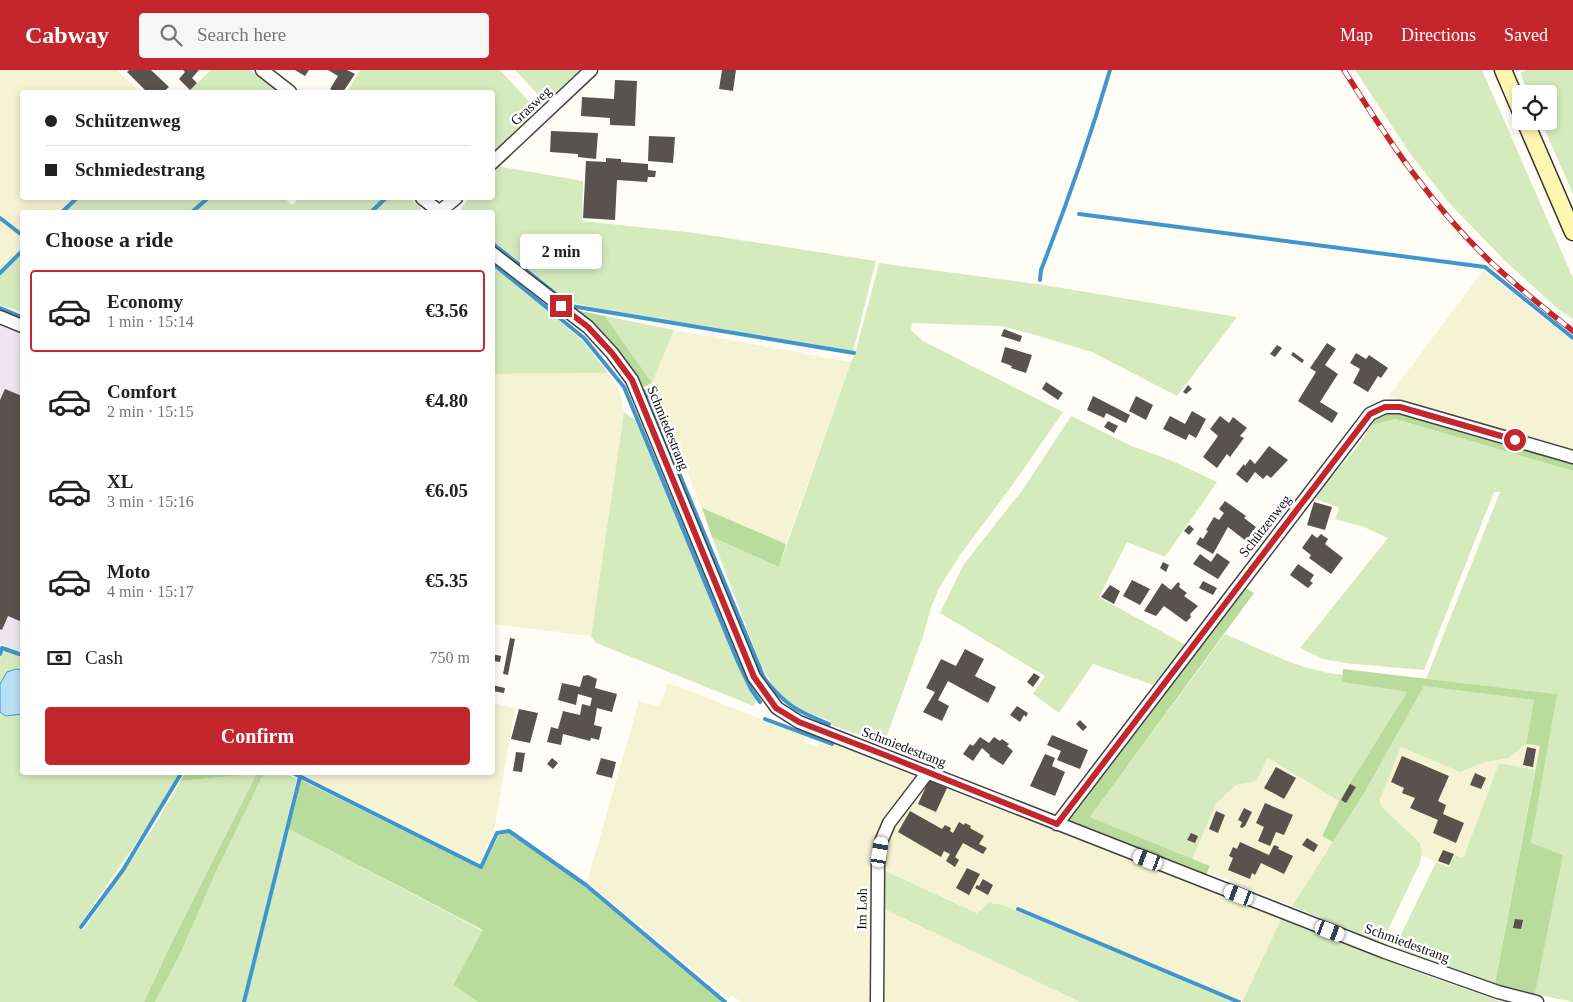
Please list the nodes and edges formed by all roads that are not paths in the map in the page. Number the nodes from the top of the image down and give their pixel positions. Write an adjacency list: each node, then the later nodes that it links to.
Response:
1 (262, 70): 4 (street)
2 (591, 70): 7 (street, Grasweg)
3 (1503, 70): 5 (main road)
4 (287, 90)
5 (1512, 91)
6 (1529, 130): 12 (main road)
7 (495, 160)
8 (425, 200): 10 (street)
9 (454, 200): 11 (street)
10 (437, 210)
11 (442, 210)
12 (1573, 232)
13 (495, 255): 17 (street, Schmiedestrang)
14 (0, 317): 15 (street)
15 (20, 325)
16 (1573, 457): 18 (street, Schützenweg)
17 (928, 772): 18 (street, Schmiedestrang); 19 (street, Im Loh)
18 (1057, 824): 20 (street, Schmiedestrang)
19 (877, 1002)
20 (1537, 1002)

